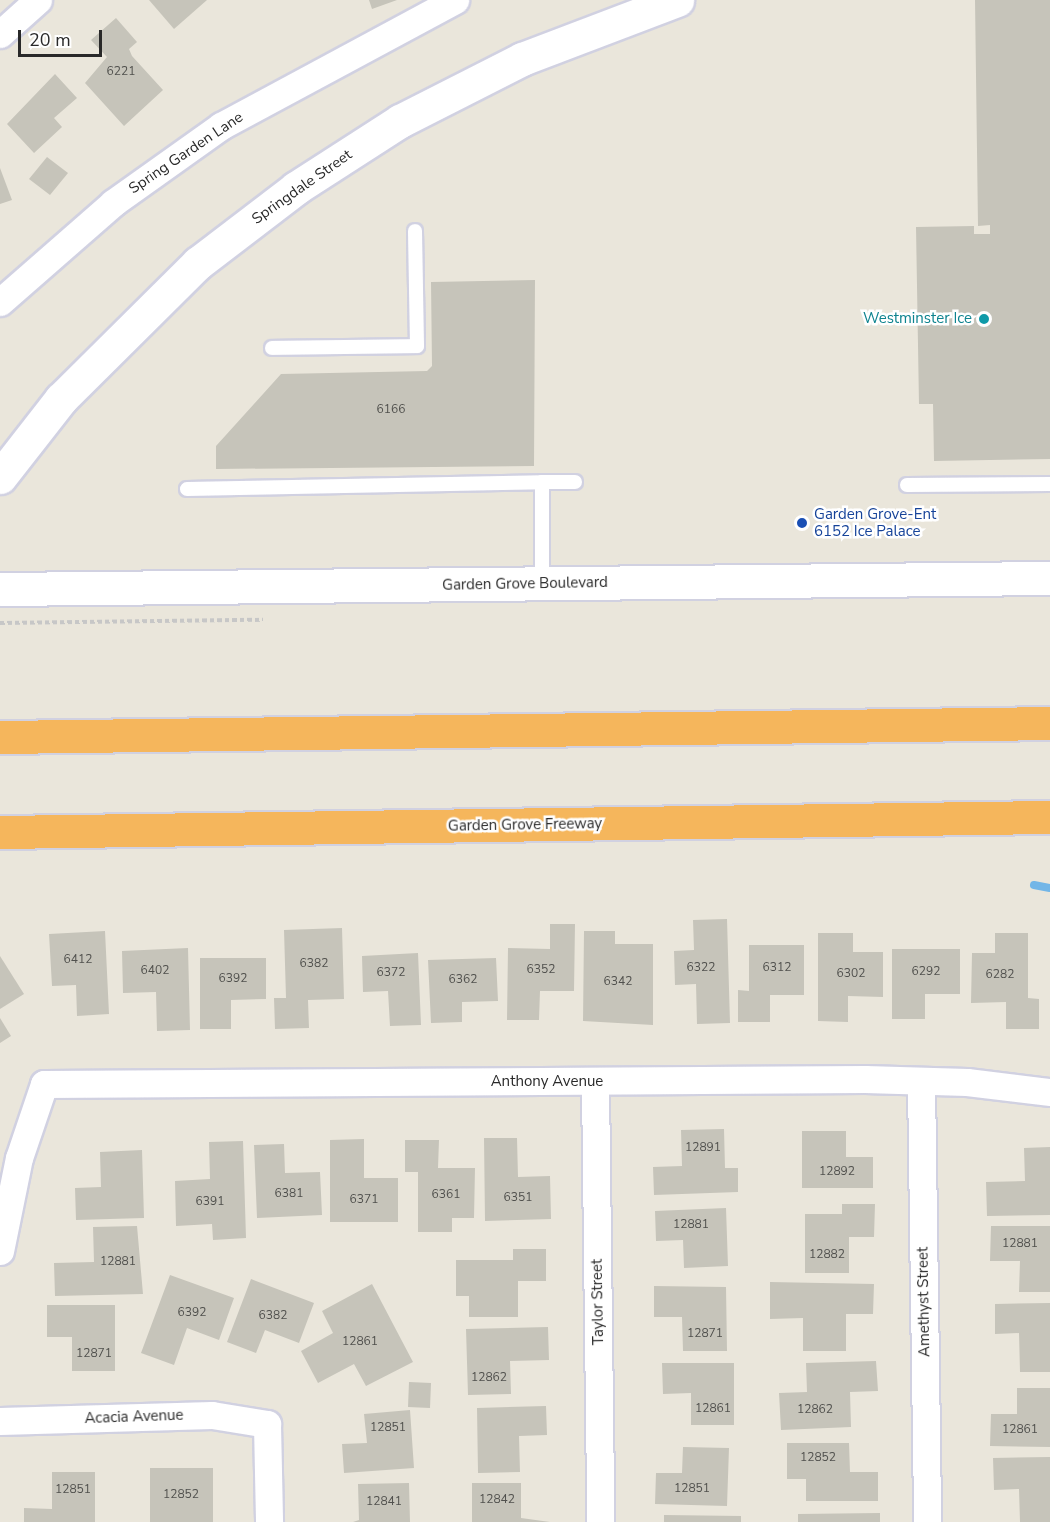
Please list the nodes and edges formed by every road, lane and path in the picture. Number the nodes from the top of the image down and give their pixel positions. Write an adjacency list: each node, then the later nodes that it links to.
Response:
1 (38, 0): 4 (street)
2 (455, 0): 6 (street, Spring Garden Lane)
3 (677, 0): 8 (main road, Springdale Street)
4 (0, 34)
5 (415, 231): 7 (lane)
6 (0, 302)
7 (272, 348)
8 (0, 477)
9 (542, 482): 10 (lane); 13 (lane); 15 (lane)
10 (575, 482)
11 (1050, 484): 12 (lane)
12 (906, 485)
13 (187, 489)
14 (1050, 578): 15 (main road, Garden Grove Boulevard)
15 (542, 584): 16 (main road, Garden Grove Boulevard)
16 (0, 590)
17 (1050, 723): 18 (highway)
18 (0, 737)
19 (1050, 817): 20 (highway, Garden Grove Freeway)
20 (0, 832)
21 (921, 1081): 22 (street, Anthony Avenue); 23 (street, Anthony Avenue); 28 (street, Amethyst Street)
22 (595, 1082): 24 (street, Anthony Avenue); 27 (street, Taylor Street)
23 (1050, 1092)
24 (0, 1251)
25 (0, 1421): 26 (street, Acacia Avenue)
26 (269, 1522)
27 (600, 1522)
28 (927, 1522)

